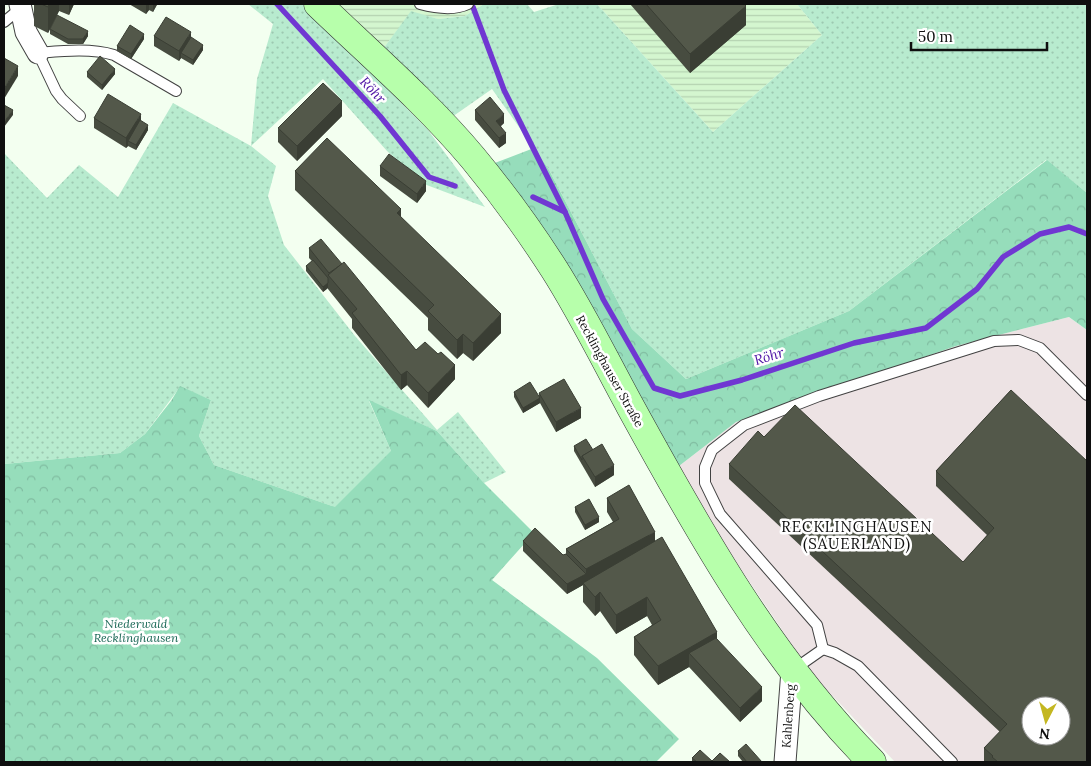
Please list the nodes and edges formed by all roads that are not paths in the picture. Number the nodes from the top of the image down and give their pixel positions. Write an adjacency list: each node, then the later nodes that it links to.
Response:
1 (318, 4): 11 (main road, Recklinghauser Straße)
2 (420, 4): 3 (lane)
3 (468, 4)
4 (20, 6): 5 (lane); 6 (street)
5 (4, 22)
6 (38, 54): 7 (lane); 8 (lane)
7 (176, 91)
8 (80, 116)
9 (1087, 395): 10 (lane)
10 (823, 649): 11 (lane); 14 (lane)
11 (792, 670): 12 (street, Kahlenberg); 13 (main road, Recklinghauser Straße)
12 (785, 762)
13 (872, 762)
14 (952, 762)

